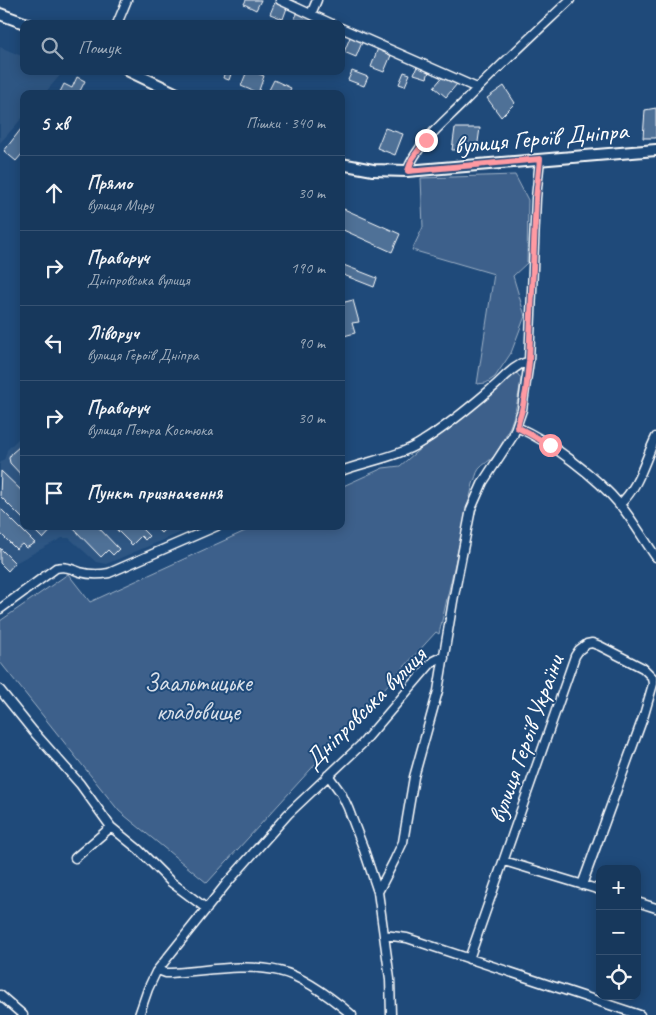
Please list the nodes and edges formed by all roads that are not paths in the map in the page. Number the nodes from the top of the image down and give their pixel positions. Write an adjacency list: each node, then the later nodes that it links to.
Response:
1 (127, 0): 7 (street)
2 (280, 0): 6 (street)
3 (317, 0): 6 (street)
4 (570, 0): 12 (street)
5 (0, 14): 9 (main road)
6 (311, 14): 8 (street)
7 (119, 20)
8 (324, 20)
9 (20, 22)
10 (345, 30): 12 (street)
11 (137, 75): 13 (main road)
12 (477, 88): 17 (street)
13 (168, 90)
14 (656, 150): 15 (main road, вулиця Героїв Дніпра)
15 (540, 159): 17 (main road, вулиця Героїв Дніпра); 18 (street, Дніпровська вулиця)
16 (345, 165): 17 (main road, вулиця Героїв Дніпра)
17 (408, 171)
18 (529, 361): 19 (street, Дніпровська вулиця); 21 (street)
19 (517, 427): 22 (street); 26 (street, Дніпровська вулиця)
20 (656, 438): 22 (street)
21 (345, 470)
22 (619, 505): 24 (street)
23 (208, 530): 25 (street)
24 (656, 557)
25 (0, 609)
26 (444, 658): 28 (street, Дніпровська вулиця); 34 (street)
27 (0, 690): 29 (street)
28 (328, 775): 34 (street); 37 (street, Дніпровська вулиця)
29 (111, 827): 30 (street); 37 (street)
30 (75, 858)
31 (504, 861): 32 (street); 32 (street, вулиця Героїв України); 39 (street, вулиця Героїв України)
32 (582, 885): 33 (street)
33 (596, 889)
34 (378, 892): 38 (street)
35 (641, 903): 36 (street)
36 (656, 908)
37 (207, 909): 40 (street, Дніпровська вулиця)
38 (384, 935): 39 (street); 45 (street)
39 (469, 959): 46 (street)
40 (158, 970): 43 (street, Дніпровська вулиця); 44 (street)
41 (0, 995): 42 (street)
42 (23, 1015)
43 (138, 1015)
44 (352, 1015)
45 (391, 1015)
46 (640, 1015)

